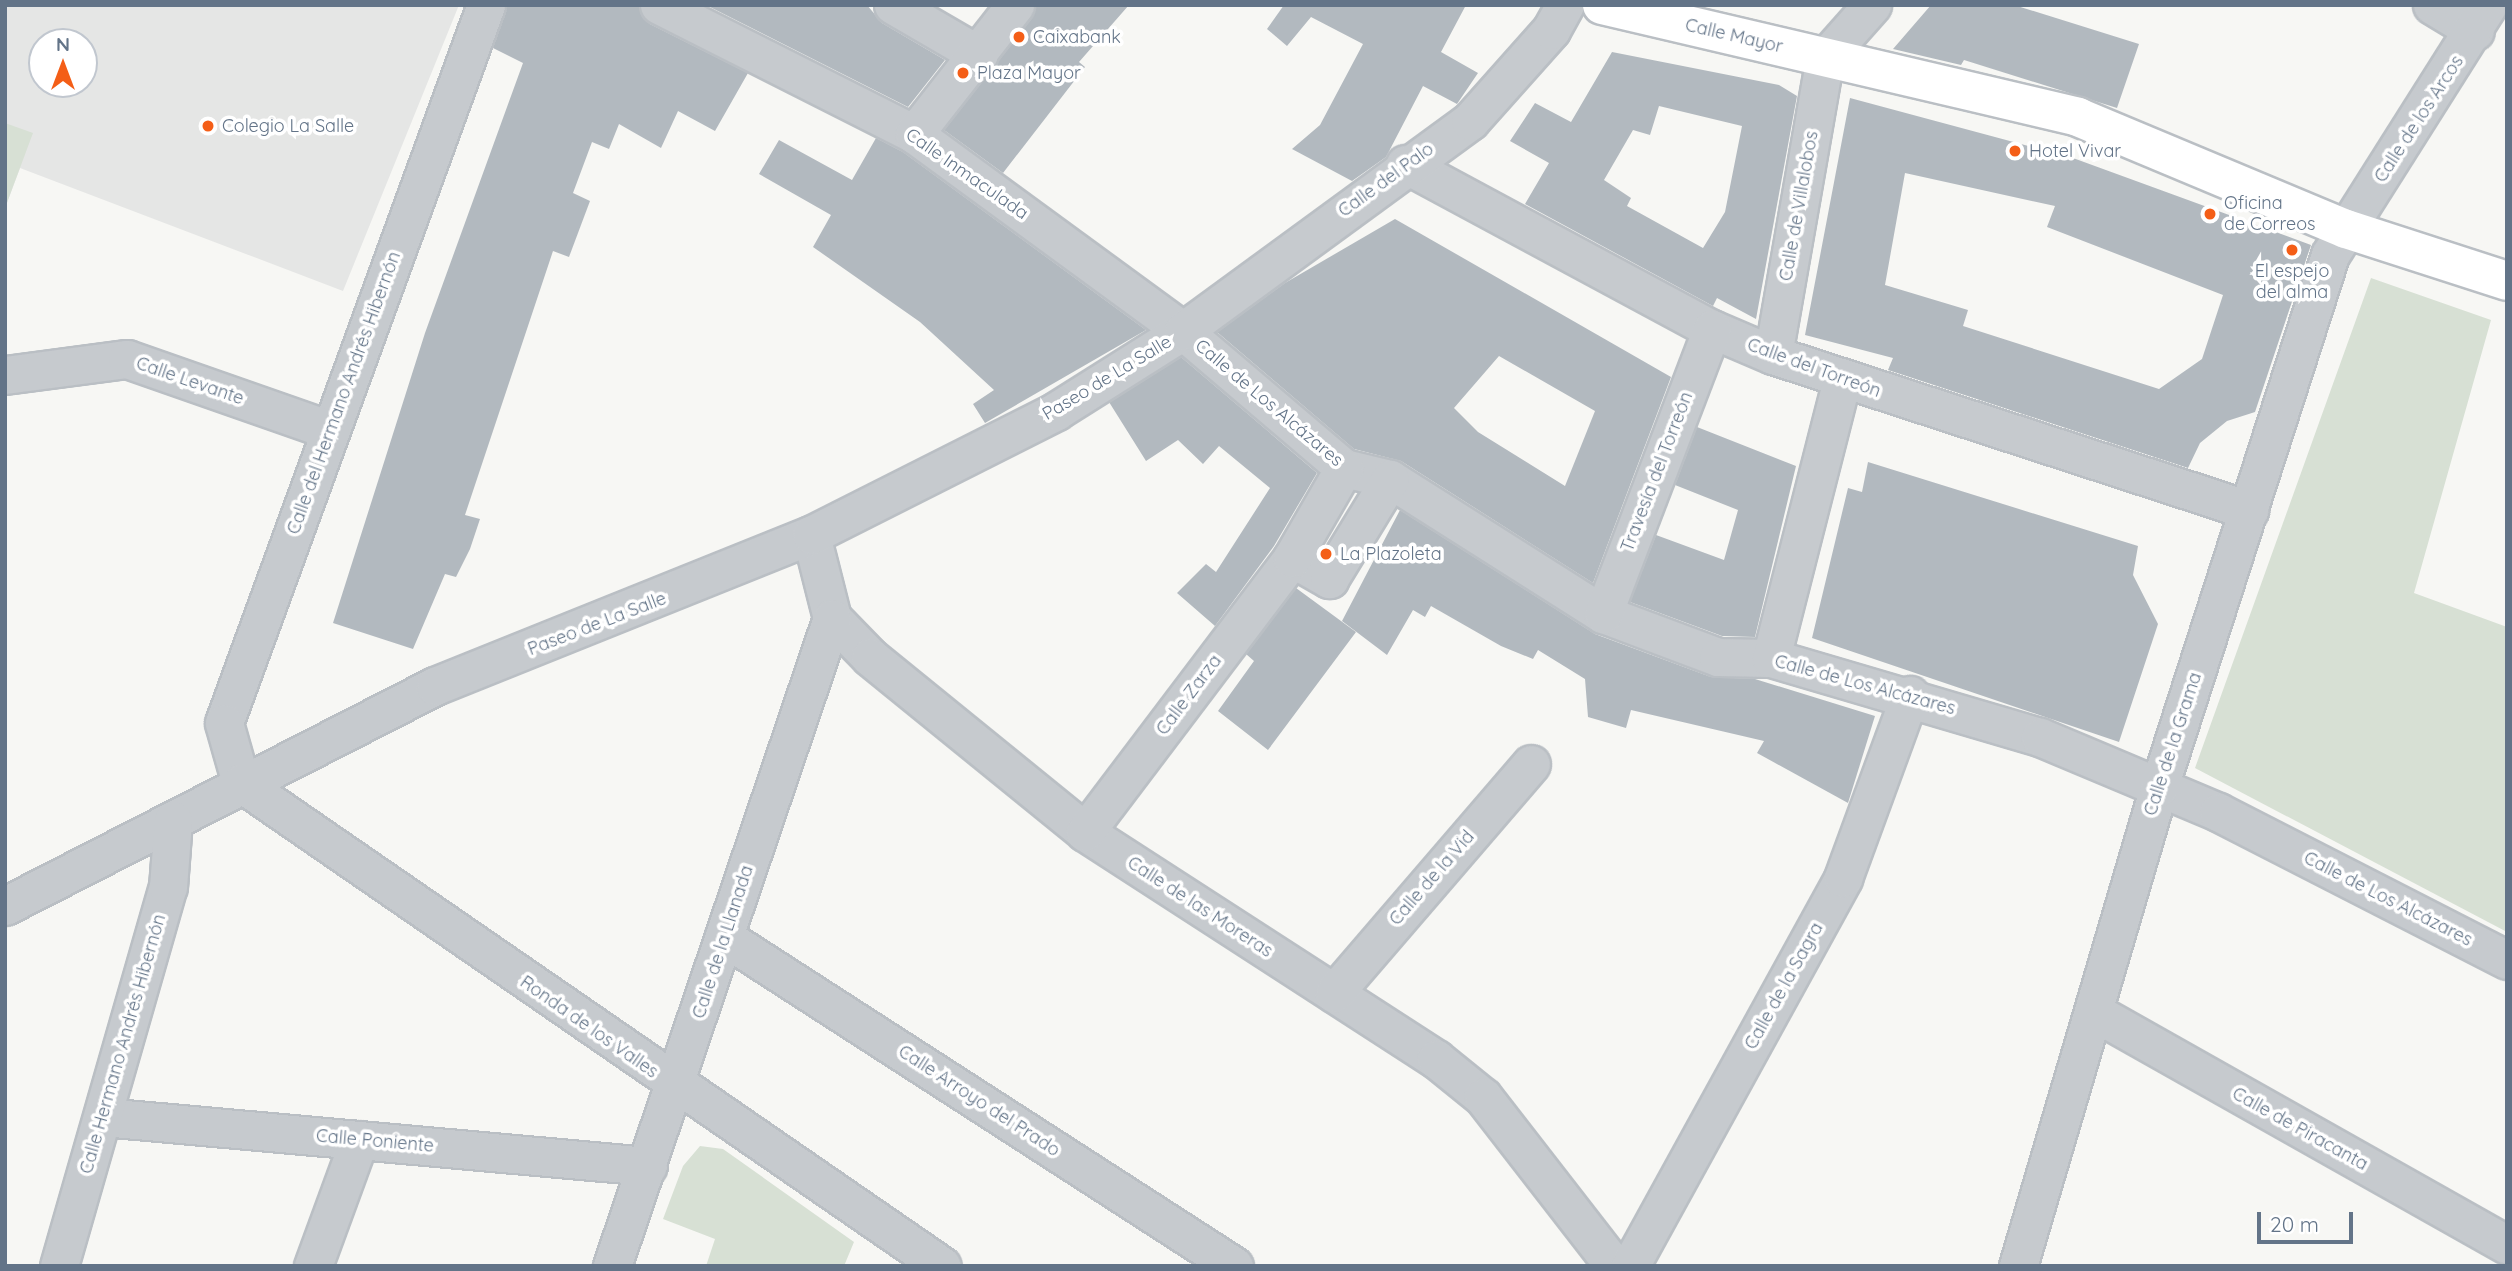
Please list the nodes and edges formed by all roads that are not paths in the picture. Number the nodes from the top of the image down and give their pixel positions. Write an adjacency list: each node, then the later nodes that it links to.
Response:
1 (486, 5): 22 (street, Calle del Hermano Andrés Hibernón)
2 (659, 5): 13 (street, Calle Inmaculada)
3 (893, 5): 10 (street)
4 (1015, 5): 10 (street)
5 (1565, 5): 14 (street, Calle del Palo)
6 (1602, 5): 11 (street, Calle Mayor)
7 (2432, 5): 9 (street)
8 (1869, 8): 11 (street); 12 (street)
9 (2481, 18): 15 (street, Calle de los Arcos)
10 (979, 55): 13 (street)
11 (1825, 58): 12 (street, Calle Mayor); 19 (street, Calle de Villalobos)
12 (1864, 66): 15 (street, Calle Mayor)
13 (914, 134): 18 (street, Calle Inmaculada)
14 (1405, 164): 17 (street, Calle del Torreón); 18 (street, Calle del Palo)
15 (2346, 229): 16 (street, Calle Mayor); 25 (street, Calle de la Grama)
16 (2507, 281)
17 (1712, 329): 19 (street, Calle del Torreón); 28 (street, Travesía del Torreón)
18 (1183, 331): 23 (street, Calle de Los Alcázares); 26 (street, Paseo de La Salle)
19 (1773, 355): 21 (street, Calle del Torreón)
20 (5, 375): 22 (street, Calle Levante)
21 (1842, 380): 25 (street, Calle del Torreón); 30 (street)
22 (330, 430): 33 (street, Calle del Hermano Andrés Hibernón)
23 (1344, 468): 24 (street, Calle de Los Alcázares); 27 (street)
24 (1390, 479): 27 (street); 28 (street, Calle de Los Alcázares)
25 (2249, 510): 34 (street, Calle de la Grama)
26 (811, 535): 29 (street); 33 (street, Paseo de La Salle)
27 (1292, 558): 36 (street, Calle Zarza)
28 (1603, 614): 30 (street, Calle de Los Alcázares)
29 (832, 618): 36 (street, Calle de las Moreras); 38 (street, Calle de la Llanada)
30 (1771, 658): 31 (street, Calle de Los Alcázares)
31 (1910, 695): 34 (street, Calle de Los Alcázares); 53 (street, Calle de la Sagra)
32 (1531, 764): 40 (street, Calle de la Vid)
33 (241, 783): 35 (street, Paseo de La Salle); 42 (street, Ronda de los Valles)
34 (2159, 788): 39 (street, Calle de Los Alcázares); 41 (street, Calle de la Grama)
35 (173, 820): 37 (street, Paseo de La Salle); 43 (street, Calle Hermano Andrés Hibernón)
36 (1085, 832): 40 (street, Calle de las Moreras)
37 (5, 906)
38 (724, 937): 42 (street, Calle de la Llanada); 51 (street, Calle Arroyo del Prado)
39 (2507, 960)
40 (1334, 993): 52 (street, Calle de las Moreras)
41 (2094, 1012): 46 (street, Calle de Piracanta); 54 (street, Calle de la Grama)
42 (675, 1087): 45 (street, Calle de la Llanada); 50 (street, Ronda de los Valles)
43 (103, 1116): 44 (street, Calle Poniente); 47 (street, Calle Hermano Andrés Hibernón)
44 (359, 1140): 45 (street, Calle Poniente); 48 (street)
45 (648, 1166): 49 (street, Calle de la Llanada)
46 (2507, 1245)
47 (59, 1266)
48 (313, 1266)
49 (612, 1266)
50 (942, 1266)
51 (1234, 1266)
52 (1614, 1266)
53 (1630, 1266)
54 (2018, 1266)

